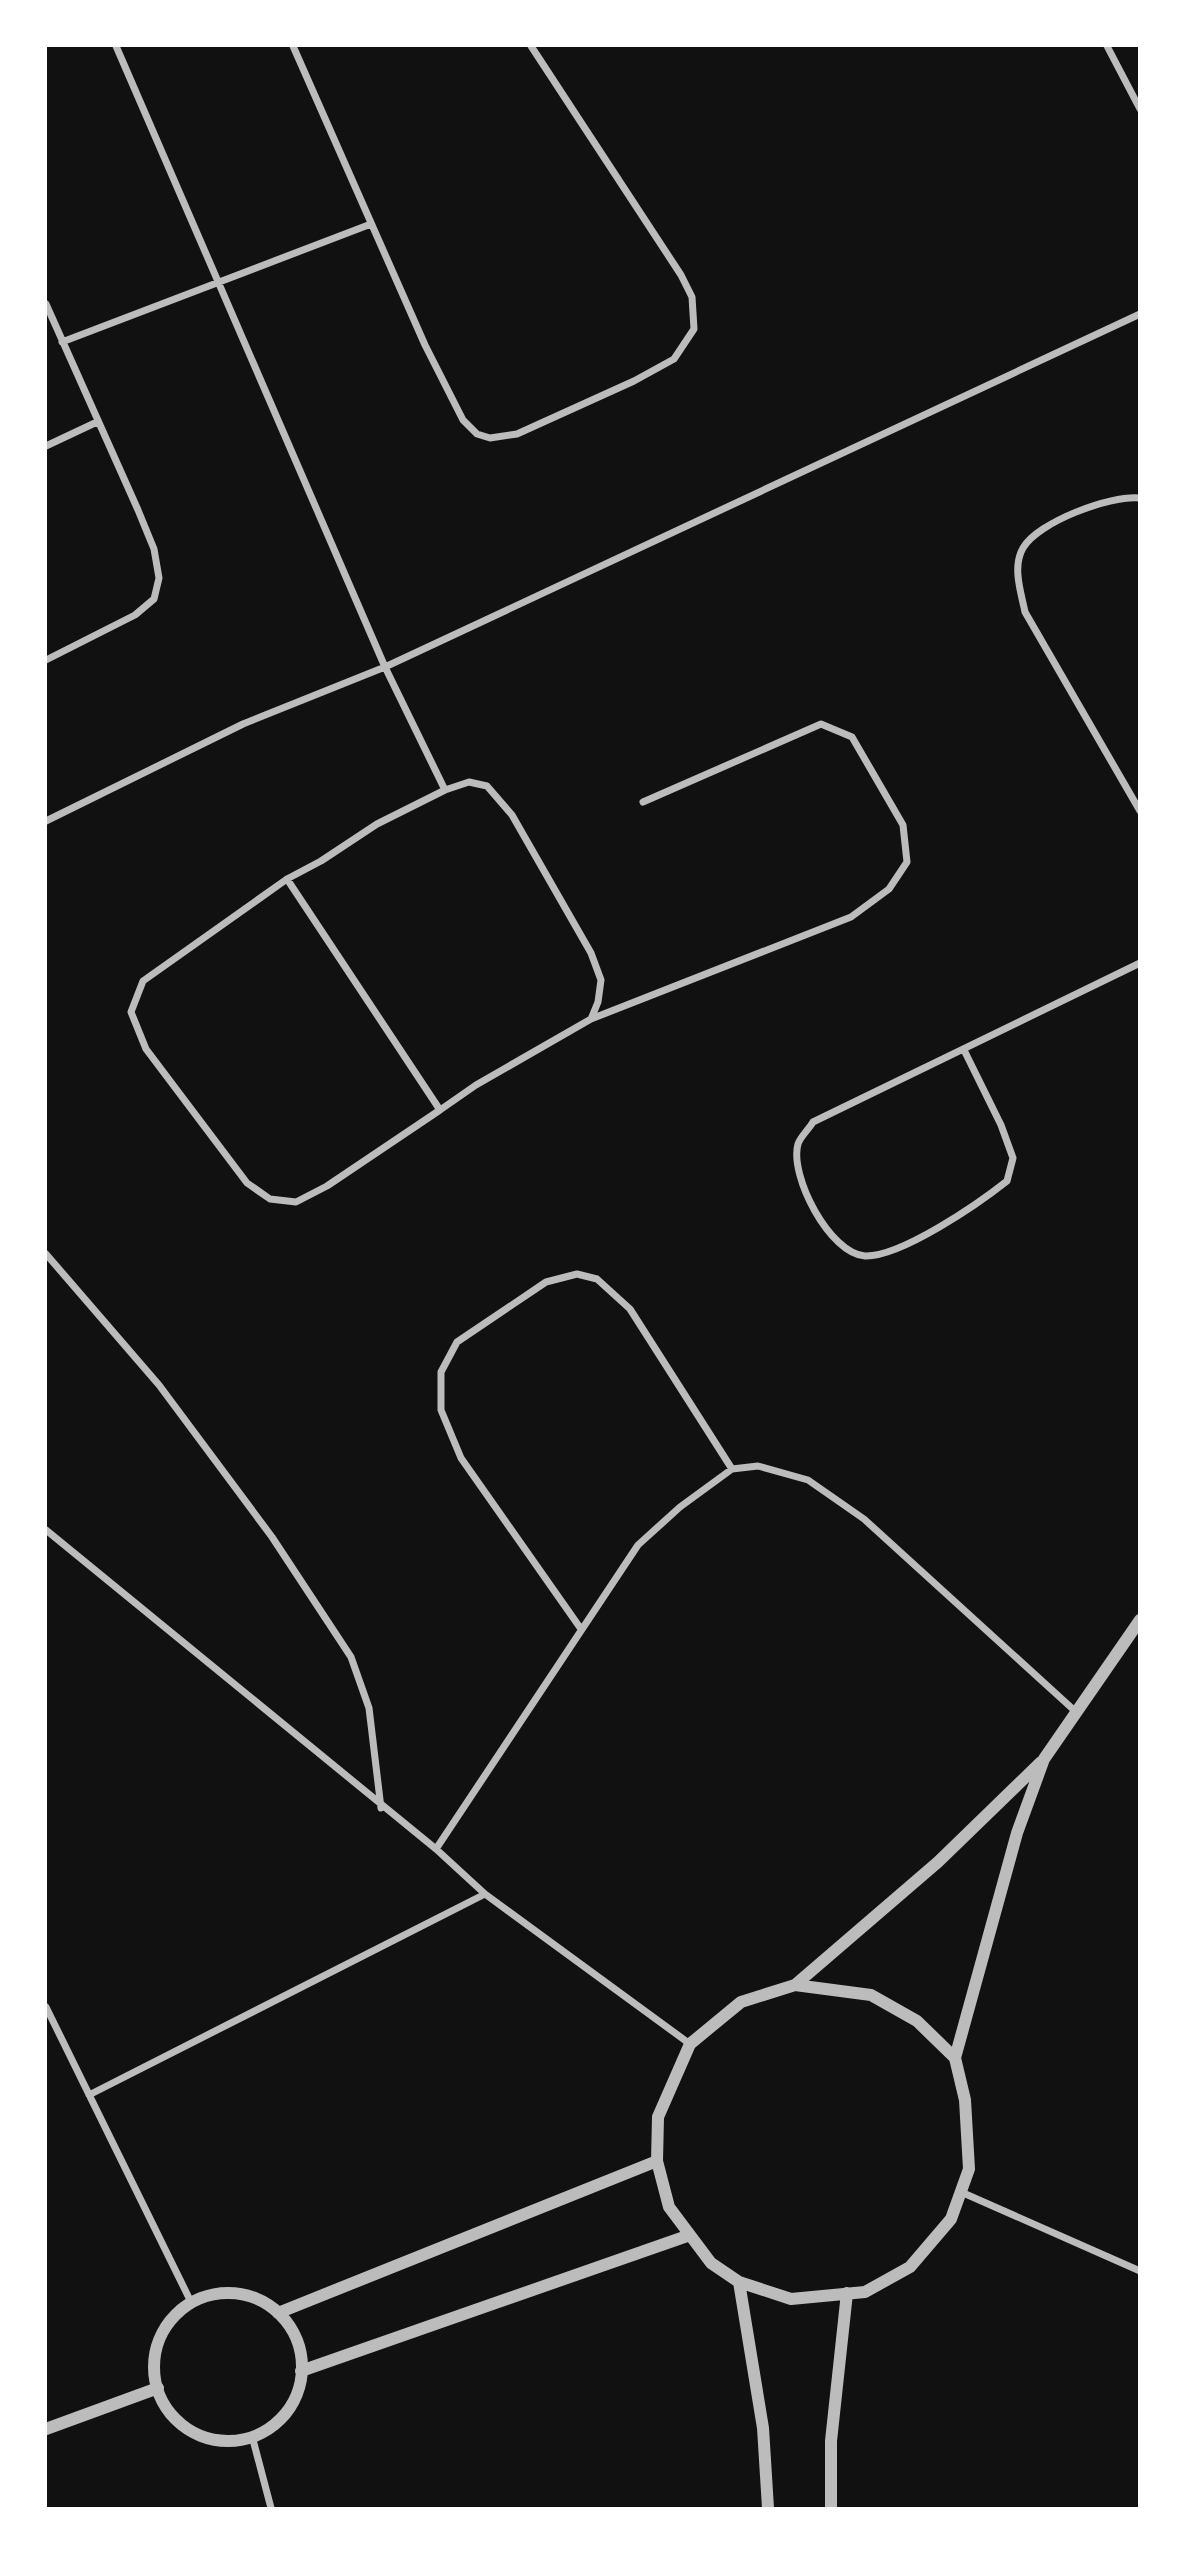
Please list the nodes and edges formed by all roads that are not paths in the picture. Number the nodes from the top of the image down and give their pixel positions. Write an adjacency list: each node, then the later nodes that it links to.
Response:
1 (116, 46): 7 (street)
2 (293, 46): 6 (street)
3 (531, 46): 6 (street)
4 (1107, 46): 5 (street)
5 (1139, 109)
6 (370, 224): 7 (street)
7 (218, 282): 10 (street); 15 (street)
8 (46, 304): 10 (street)
9 (1139, 314): 15 (street)
10 (62, 342): 11 (street)
11 (97, 422): 12 (street); 14 (street)
12 (46, 446)
13 (1139, 498): 18 (street)
14 (46, 660)
15 (385, 667): 16 (street); 19 (street)
16 (445, 790): 20 (street); 22 (street)
17 (643, 802): 22 (street)
18 (1139, 811)
19 (46, 821)
20 (286, 879): 24 (street); 24 (street)
21 (1139, 963): 23 (street)
22 (591, 1019): 24 (street)
23 (964, 1050): 23 (street)
24 (440, 1110)
25 (46, 1254): 32 (street)
26 (732, 1469): 29 (street); 29 (street); 30 (street)
27 (46, 1530): 32 (street)
28 (1139, 1620): 30 (street)
29 (581, 1629): 33 (street)
30 (1075, 1711): 31 (street)
31 (1044, 1759): 35 (street); 38 (street)
32 (382, 1808): 33 (street)
33 (436, 1849): 34 (street)
34 (485, 1894): 37 (street); 39 (street)
35 (795, 1985): 37 (street); 38 (street)
36 (46, 2007): 39 (street)
37 (690, 2044): 40 (street)
38 (955, 2058): 41 (street)
39 (89, 2095): 46 (street)
40 (657, 2161): 42 (street); 47 (street)
41 (961, 2192): 43 (street); 45 (street)
42 (690, 2235): 44 (street); 48 (street)
43 (1139, 2271)
44 (739, 2282): 45 (street); 53 (street)
45 (846, 2293): 54 (street)
46 (191, 2302): 47 (street); 49 (street)
47 (278, 2313): 48 (street)
48 (301, 2371): 51 (street)
49 (158, 2388): 50 (street); 51 (street)
50 (46, 2429)
51 (252, 2436): 52 (street)
52 (271, 2508)
53 (768, 2508)
54 (831, 2508)

